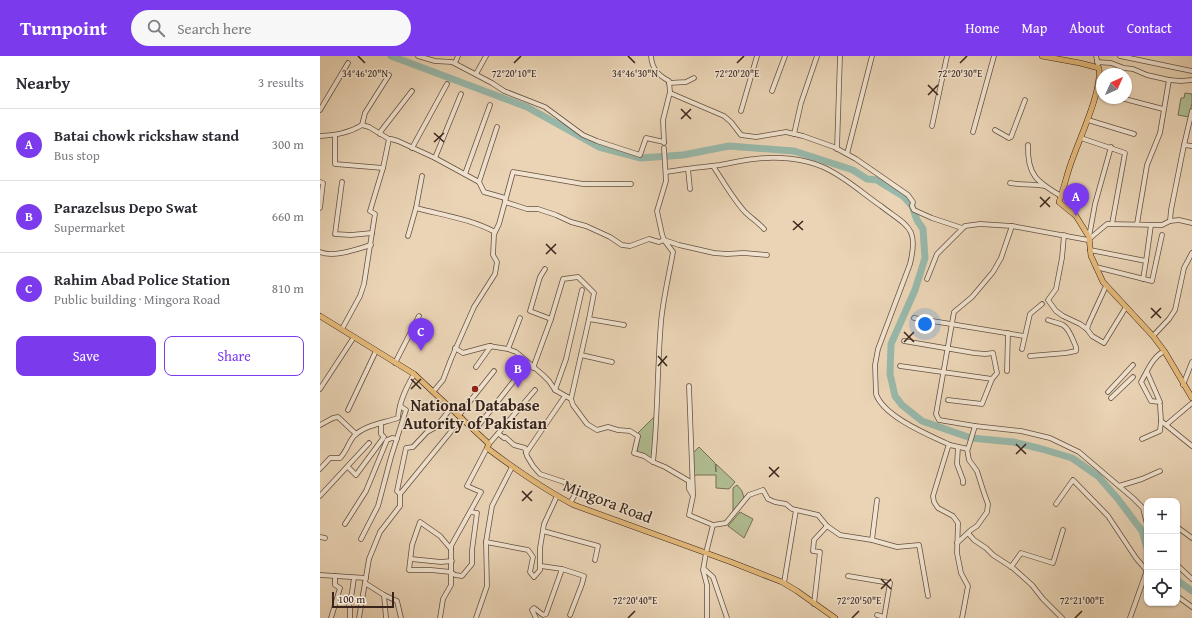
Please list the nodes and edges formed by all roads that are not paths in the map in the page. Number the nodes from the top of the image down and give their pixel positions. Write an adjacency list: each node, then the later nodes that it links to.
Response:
1 (418, 56): 15 (street)
2 (458, 56): 17 (street)
3 (486, 56): 22 (street)
4 (651, 56): 26 (street)
5 (757, 56): 39 (street)
6 (785, 56): 29 (street)
7 (816, 56): 47 (street)
8 (840, 56): 59 (street)
9 (872, 56): 60 (street)
10 (947, 56): 42 (street)
11 (994, 56): 45 (street)
12 (1042, 56): 18 (main road)
13 (1096, 56): 18 (street)
14 (1120, 56): 20 (street)
15 (430, 58): 17 (street)
16 (348, 63): 37 (street)
17 (455, 63): 22 (street)
18 (1098, 65): 19 (main road); 24 (street)
19 (1098, 68)
20 (1192, 71)
21 (389, 74): 41 (street)
22 (476, 74): 53 (street)
23 (694, 78): 26 (street)
24 (1169, 80): 25 (street); 36 (street)
25 (1192, 80)
26 (669, 83): 31 (street)
27 (447, 84): 58 (street)
28 (412, 91): 46 (street)
29 (772, 91)
30 (1096, 92): 40 (main road)
31 (670, 93): 47 (street); 53 (street)
32 (461, 94): 61 (street)
33 (1025, 100): 44 (street)
34 (1132, 101): 36 (street)
35 (490, 105): 66 (street)
36 (1163, 109): 82 (street)
37 (320, 110)
38 (1192, 110): 55 (street)
39 (741, 111)
40 (1088, 120): 48 (street); 51 (main road)
41 (362, 125): 46 (street); 49 (street)
42 (932, 126)
43 (497, 127): 70 (street)
44 (995, 130)
45 (973, 132)
46 (380, 134): 52 (street)
47 (794, 134): 59 (street)
48 (1134, 134)
49 (335, 135): 50 (street); 63 (street)
50 (320, 136)
51 (1081, 138): 57 (street); 75 (main road)
52 (388, 140): 58 (street); 63 (street)
53 (664, 142): 65 (street)
54 (1028, 145): 73 (street)
55 (1184, 145): 56 (street); 79 (street)
56 (1192, 146)
57 (1111, 147): 81 (street); 92 (street)
58 (412, 148): 61 (street)
59 (837, 149): 60 (street)
60 (848, 154): 85 (street)
61 (435, 158): 66 (street)
62 (713, 166): 64 (street); 86 (street); 177 (street)
63 (383, 168): 88 (street)
64 (688, 169): 65 (street); 74 (street)
65 (666, 170): 93 (street)
66 (465, 174): 70 (street)
67 (422, 176): 78 (street)
68 (320, 182): 77 (street)
69 (342, 182): 88 (street)
70 (479, 182): 76 (street)
71 (1010, 183): 73 (street)
72 (631, 184): 76 (street)
73 (1045, 186): 75 (street)
74 (690, 189)
75 (1061, 196): 92 (main road)
76 (505, 198): 87 (street); 93 (street)
77 (320, 208)
78 (416, 208): 87 (street); 91 (street)
79 (1170, 221): 80 (street); 83 (street)
80 (1192, 223)
81 (1112, 224): 82 (street); 92 (street)
82 (1137, 224): 83 (street)
83 (1151, 225): 99 (street)
84 (1012, 226): 85 (street); 89 (street); 115 (street)
85 (962, 228): 102 (street)
86 (764, 229)
87 (495, 232): 125 (street)
88 (372, 233): 94 (street)
89 (1064, 235): 92 (street); 118 (street)
90 (1162, 235): 103 (street)
91 (408, 236)
92 (1089, 238): 95 (main road)
93 (664, 240): 98 (street); 183 (street)
94 (371, 245): 96 (street); 117 (street)
95 (1090, 250): 99 (street); 100 (main road)
96 (320, 252)
97 (1192, 254): 121 (street)
98 (767, 255)
99 (1146, 261): 103 (street)
100 (1095, 267): 103 (street); 104 (main road)
101 (545, 269): 112 (street)
102 (927, 279)
103 (1143, 279)
104 (1106, 286): 107 (main road); 118 (street)
105 (582, 290): 152 (street)
106 (1042, 304): 120 (street)
107 (1126, 307): 118 (street); 121 (main road)
108 (320, 316): 117 (main road, Mingora Road)
109 (419, 316): 135 (street)
110 (520, 318): 127 (street)
111 (914, 318): 115 (street)
112 (551, 319): 113 (street); 140 (street)
113 (590, 319): 116 (street); 131 (street)
114 (1048, 320): 132 (street)
115 (951, 324): 119 (street); 126 (street)
116 (624, 325)
117 (342, 329): 122 (main road, Mingora Road)
118 (1087, 330)
119 (1008, 333): 120 (street); 142 (street)
120 (1024, 336): 128 (street)
121 (1153, 336): 130 (main road)
122 (354, 337): 129 (main road, Mingora Road); 150 (street)
123 (904, 341): 126 (street)
124 (491, 346): 125 (street); 127 (street); 139 (street)
125 (455, 348): 153 (street)
126 (947, 348): 144 (street); 147 (street)
127 (508, 349): 136 (street)
128 (1022, 349)
129 (376, 351): 135 (main road, Mingora Road); 164 (street)
130 (1164, 351): 143 (street); 148 (main road)
131 (581, 355): 133 (street); 158 (street)
132 (1030, 356)
133 (612, 362)
134 (1192, 362): 148 (street)
135 (395, 363): 145 (main road, Mingora Road)
136 (528, 363): 140 (street); 171 (street)
137 (1133, 365): 154 (street)
138 (900, 366): 144 (street)
139 (476, 367)
140 (533, 368): 152 (street)
141 (494, 371): 165 (street)
142 (1007, 371)
143 (1146, 372): 143 (street)
144 (943, 373): 147 (street); 170 (street)
145 (414, 374): 153 (main road, Mingora Road); 162 (street)
146 (1133, 378): 156 (street)
147 (992, 379): 159 (street)
148 (1183, 385): 157 (main road)
149 (689, 386): 193 (street)
150 (320, 389)
151 (535, 390): 173 (street)
152 (555, 390): 155 (street)
153 (433, 392): 163 (main road, Mingora Road)
154 (1108, 392)
155 (565, 396): 158 (street); 182 (street)
156 (1111, 398)
157 (1192, 398)
158 (571, 399): 183 (street)
159 (948, 400)
160 (1192, 403): 169 (street)
161 (1160, 405): 166 (street)
162 (400, 406): 167 (street); 174 (street)
163 (451, 408): 165 (main road, Mingora Road); 190 (street)
164 (348, 410)
165 (460, 416): 171 (main road, Mingora Road); 190 (street)
166 (1161, 420): 169 (street); 175 (street)
167 (381, 423): 172 (street); 184 (street)
168 (320, 425): 172 (street)
169 (1166, 425): 180 (street)
170 (974, 427): 181 (street); 189 (street)
171 (475, 430): 178 (main road, Mingora Road)
172 (356, 434): 186 (street)
173 (499, 434): 178 (street); 182 (street)
174 (397, 439): 200 (street); 208 (street)
175 (1142, 439)
176 (369, 443): 184 (street)
177 (950, 445): 179 (street); 211 (street)
178 (488, 446): 185 (main road, Mingora Road); 199 (street)
179 (958, 446): 181 (street); 188 (street)
180 (1192, 446)
181 (968, 448): 206 (street)
182 (526, 453): 195 (street)
183 (652, 462): 193 (street)
184 (348, 467): 191 (street)
185 (512, 467): 192 (main road, Mingora Road); 210 (street)
186 (320, 468)
187 (1160, 471): 189 (street)
188 (962, 483)
189 (1119, 486): 197 (street)
190 (400, 494): 230 (street)
191 (320, 496)
192 (557, 496): 195 (main road, Mingora Road); 205 (street)
193 (693, 496): 201 (street)
194 (877, 500): 209 (street)
195 (570, 503): 213 (main road, Mingora Road)
196 (1056, 504): 222 (street)
197 (1144, 509)
198 (796, 510): 201 (street); 202 (street); 231 (street)
199 (471, 512): 212 (street); 223 (street)
200 (345, 524)
201 (713, 526): 213 (street)
202 (827, 526): 209 (street); 235 (street)
203 (1180, 529): 207 (street)
204 (1064, 530): 218 (street)
205 (543, 531): 215 (street); 217 (street)
206 (968, 533): 211 (street); 218 (street)
207 (1192, 538)
208 (361, 539)
209 (872, 540): 233 (street)
210 (486, 542): 217 (street); 245 (street)
211 (957, 543): 251 (street)
212 (451, 549): 214 (street); 216 (street)
213 (706, 553): 221 (street); 231 (main road, Mingora Road)
214 (411, 559): 216 (street); 223 (street)
215 (595, 560)
216 (452, 561): 223 (street)
217 (541, 566): 220 (street)
218 (1010, 567): 252 (street)
219 (1180, 568): 229 (street)
220 (562, 569): 237 (street); 246 (street)
221 (704, 569): 247 (street); 248 (street)
222 (1146, 570)
223 (451, 572): 244 (street)
224 (320, 575): 225 (street)
225 (335, 576): 227 (street); 239 (street)
226 (848, 576): 250 (street)
227 (354, 578): 230 (street); 240 (street)
228 (1144, 579): 253 (street)
229 (1192, 579)
230 (365, 581): 232 (street); 241 (street)
231 (784, 583): 235 (main road, Mingora Road)
232 (384, 595): 242 (street); 243 (street)
233 (928, 596)
234 (1180, 598): 236 (street)
235 (814, 604): 249 (main road, Mingora Road)
236 (1192, 607)
237 (570, 615)
238 (877, 616): 250 (street)
239 (331, 618)
240 (350, 618)
241 (359, 618)
242 (386, 618)
243 (401, 618)
244 (440, 618)
245 (476, 618)
246 (536, 618)
247 (706, 618)
248 (727, 618)
249 (835, 618)
250 (884, 618)
251 (962, 618)
252 (1062, 618)
253 (1130, 618)

